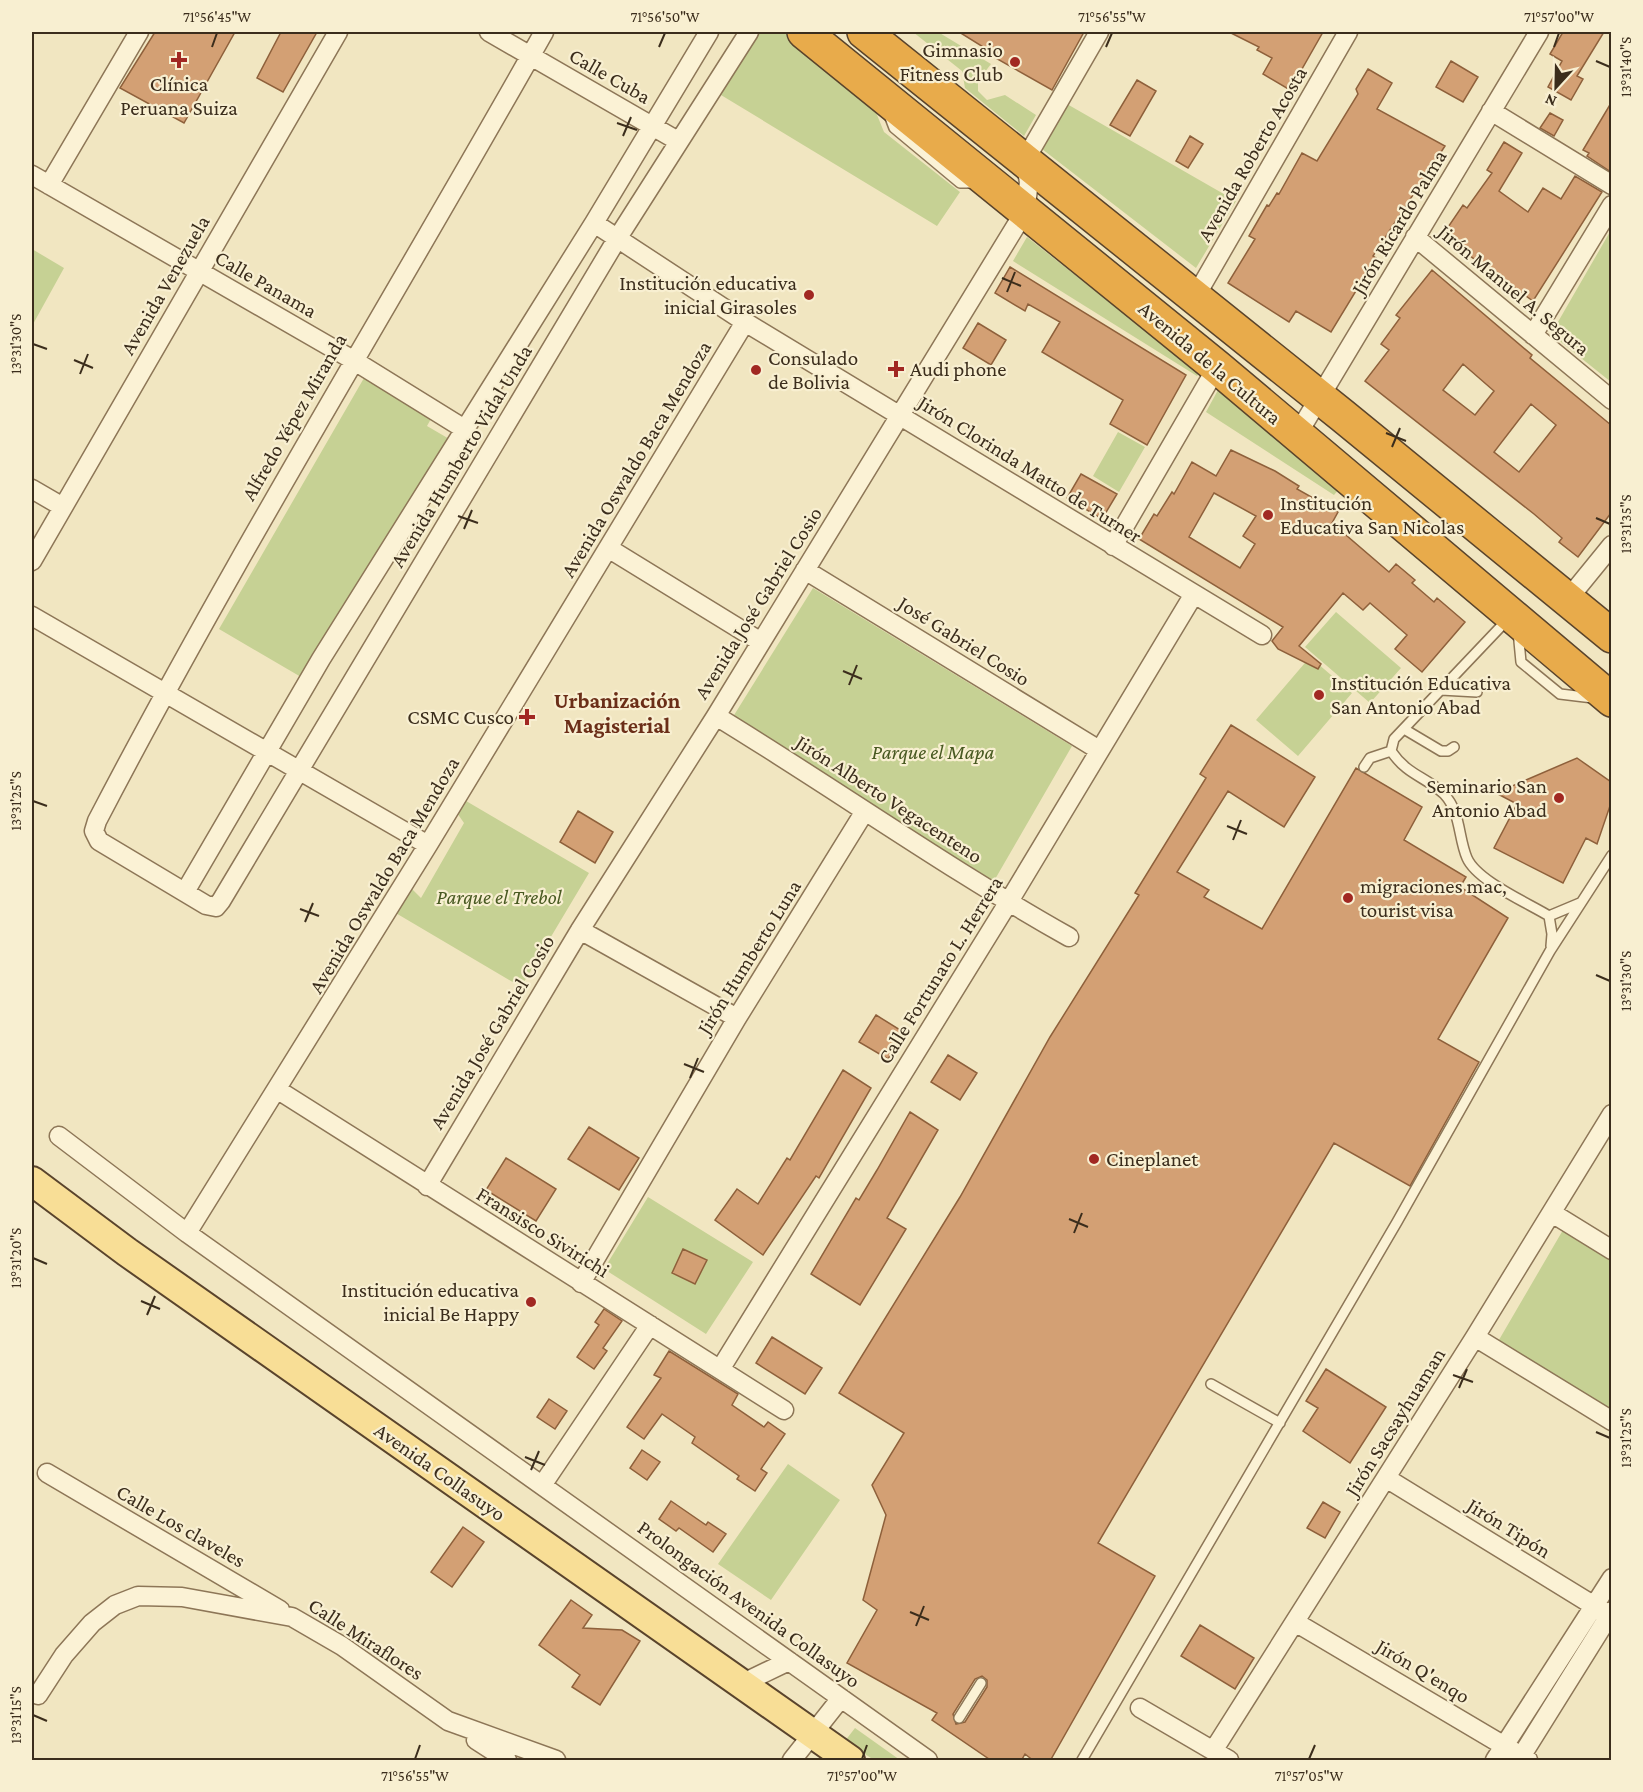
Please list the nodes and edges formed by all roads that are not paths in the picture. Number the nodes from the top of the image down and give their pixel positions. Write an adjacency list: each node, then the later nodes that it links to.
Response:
1 (139, 32): 19 (street)
2 (338, 32): 25 (street, Avenida Venezuela)
3 (489, 32): 12 (street, Calle Cuba)
4 (544, 32): 12 (street, Alfredo Yépez Miranda)
5 (709, 32): 14 (street, Avenida Humberto Vidal Unda)
6 (749, 32): 15 (street, Avenida Humberto Vidal Unda)
7 (804, 32): 21 (highway, Avenida de la Cultura)
8 (864, 32): 16 (highway, Avenida de la Cultura)
9 (1099, 32): 16 (street)
10 (1348, 32): 26 (street, Avenida Roberto Acosta)
11 (1539, 32): 13 (street, Jirón Ricardo Palma)
12 (531, 56): 14 (street, Calle Cuba); 29 (street, Alfredo Yépez Miranda)
13 (1491, 111): 18 (street); 23 (street, Jirón Ricardo Palma)
14 (653, 126): 15 (street, Calle Cuba); 22 (street, Avenida Humberto Vidal Unda)
15 (678, 141): 24 (street, Avenida Humberto Vidal Unda)
16 (1025, 160): 21 (street, Avenida José Gabriel Cosio); 26 (highway, Avenida de la Cultura)
17 (32, 175): 19 (street, Calle Panama)
18 (1611, 185)
19 (50, 186): 25 (street, Calle Panama)
20 (1611, 205): 28 (street)
21 (1025, 212): 30 (highway, Avenida de la Cultura); 33 (street, Avenida José Gabriel Cosio)
22 (594, 223): 24 (street, Jirón Clorinda Matto de Turner); 34 (street, Avenida Humberto Vidal Unda)
23 (1415, 237): 28 (street, Jirón Manuel A. Segura); 31 (street, Jirón Ricardo Palma)
24 (617, 239): 27 (street, Jirón Clorinda Matto de Turner); 61 (street, Avenida Humberto Vidal Unda)
25 (200, 272): 29 (street, Calle Panama); 37 (street, Avenida Venezuela)
26 (1194, 298): 31 (highway, Avenida de la Cultura)
27 (746, 322): 33 (street, Jirón Clorinda Matto de Turner); 40 (street, Avenida Oswaldo Baca Mendoza)
28 (1533, 335): 32 (street, Jirón Manuel A. Segura)
29 (352, 360): 34 (street, Calle Panama); 51 (street, Alfredo Yépez Miranda)
30 (1217, 367): 35 (highway, Avenida de la Cultura); 39 (street)
31 (1327, 386): 35 (street, Jirón Ricardo Palma); 44 (highway, Avenida de la Cultura)
32 (1611, 400)
33 (900, 415): 39 (street, Jirón Clorinda Matto de Turner); 42 (street, Avenida José Gabriel Cosio)
34 (466, 430): 59 (street, Avenida Humberto Vidal Unda)
35 (1297, 435): 46 (highway, Avenida de la Cultura)
36 (32, 489): 37 (street)
37 (63, 507): 41 (street, Avenida Venezuela)
38 (1611, 545): 44 (street)
39 (1113, 546): 43 (street, Jirón Clorinda Matto de Turner)
40 (608, 548): 49 (street); 63 (street, Avenida Oswaldo Baca Mendoza)
41 (32, 561)
42 (805, 570): 49 (street, Avenida José Gabriel Cosio); 57 (street, José Gabriel Cosio)
43 (1194, 594): 47 (street, Jirón Clorinda Matto de Turner); 57 (street, Calle Fortunato L. Herrera)
44 (1568, 599): 48 (highway, Avenida de la Cultura)
45 (32, 616): 51 (street)
46 (1514, 619): 50 (lane); 53 (highway, Avenida de la Cultura)
47 (1262, 635)
48 (1611, 636)
49 (761, 642): 54 (street, Avenida José Gabriel Cosio)
50 (1441, 690): 52 (lane); 55 (lane)
51 (164, 692): 59 (street); 65 (street, Alfredo Yépez Miranda)
52 (1477, 692)
53 (1611, 700)
54 (716, 716): 62 (street, Jirón Alberto Vegacenteno); 69 (street, Avenida José Gabriel Cosio)
55 (1404, 729): 56 (lane); 58 (lane)
56 (1454, 747)
57 (1099, 750): 67 (street, Calle Fortunato L. Herrera)
58 (1391, 751): 60 (lane); 68 (lane)
59 (267, 752): 61 (street); 65 (street, Avenida Humberto Vidal Unda)
60 (1364, 767)
61 (299, 771): 63 (street); 65 (street, Avenida Humberto Vidal Unda)
62 (865, 811): 67 (street, Jirón Alberto Vegacenteno); 72 (street, Jirón Humberto Luna)
63 (428, 845): 73 (street, Avenida Oswaldo Baca Mendoza)
64 (1611, 855): 66 (lane)
65 (185, 892)
66 (1582, 901): 68 (lane); 71 (lane)
67 (1008, 903): 70 (street, Jirón Alberto Vegacenteno); 84 (street, Calle Fortunato L. Herrera)
68 (1549, 916): 71 (lane)
69 (580, 930): 72 (street); 77 (street, Avenida José Gabriel Cosio)
70 (1069, 937)
71 (1550, 951): 88 (lane)
72 (737, 1018): 81 (street, Jirón Humberto Luna)
73 (278, 1090): 77 (street, Fransisco Sivirichi); 79 (street, Avenida Oswaldo Baca Mendoza)
74 (1611, 1114): 78 (street, Jirón Sacsayhuaman)
75 (59, 1136): 79 (street, Prolongación Avenida Collasuyo)
76 (32, 1181): 98 (main road, Avenida Collasuyo)
77 (427, 1186): 81 (street, Fransisco Sivirichi)
78 (1551, 1213): 80 (street); 83 (street, Jirón Sacsayhuaman)
79 (187, 1233): 91 (street, Prolongación Avenida Collasuyo)
80 (1611, 1250)
81 (581, 1282): 82 (street, Fransisco Sivirichi)
82 (650, 1325): 84 (street, Fransisco Sivirichi); 91 (street)
83 (1475, 1337): 87 (street); 90 (street, Jirón Sacsayhuaman)
84 (721, 1368): 86 (street, Fransisco Sivirichi)
85 (1211, 1384): 88 (lane)
86 (784, 1410)
87 (1611, 1421)
88 (1280, 1423): 113 (lane)
89 (47, 1473): 94 (street, Calle Los claveles)
90 (1386, 1478): 93 (street, Jirón Tipón); 95 (street, Jirón Sacsayhuaman)
91 (543, 1485): 96 (street, Prolongación Avenida Collasuyo)
92 (1611, 1578): 93 (street)
93 (1605, 1611): 105 (street); 107 (street)
94 (292, 1617): 99 (street, Calle Miraflores); 103 (street, Calle Miraflores)
95 (1295, 1622): 105 (street, Jirón Q'enqo); 106 (street, Jirón Sacsayhuaman)
96 (789, 1661): 98 (street); 100 (street, Prolongación Avenida Collasuyo)
97 (981, 1683): 102 (lane)
98 (741, 1684): 104 (main road, Avenida Collasuyo)
99 (34, 1694)
100 (841, 1698): 104 (street); 112 (street, Prolongación Avenida Collasuyo)
101 (1140, 1708): 106 (street)
102 (959, 1718)
103 (448, 1720): 108 (street); 109 (street, Calle Miraflores)
104 (813, 1735): 110 (street); 111 (main road, Avenida Collasuyo)
105 (1499, 1753): 107 (street, Jirón Q'enqo)
106 (1221, 1756)
107 (1523, 1759)
108 (507, 1761)
109 (556, 1761)
110 (792, 1761)
111 (850, 1761)
112 (928, 1761)
113 (1082, 1761)

